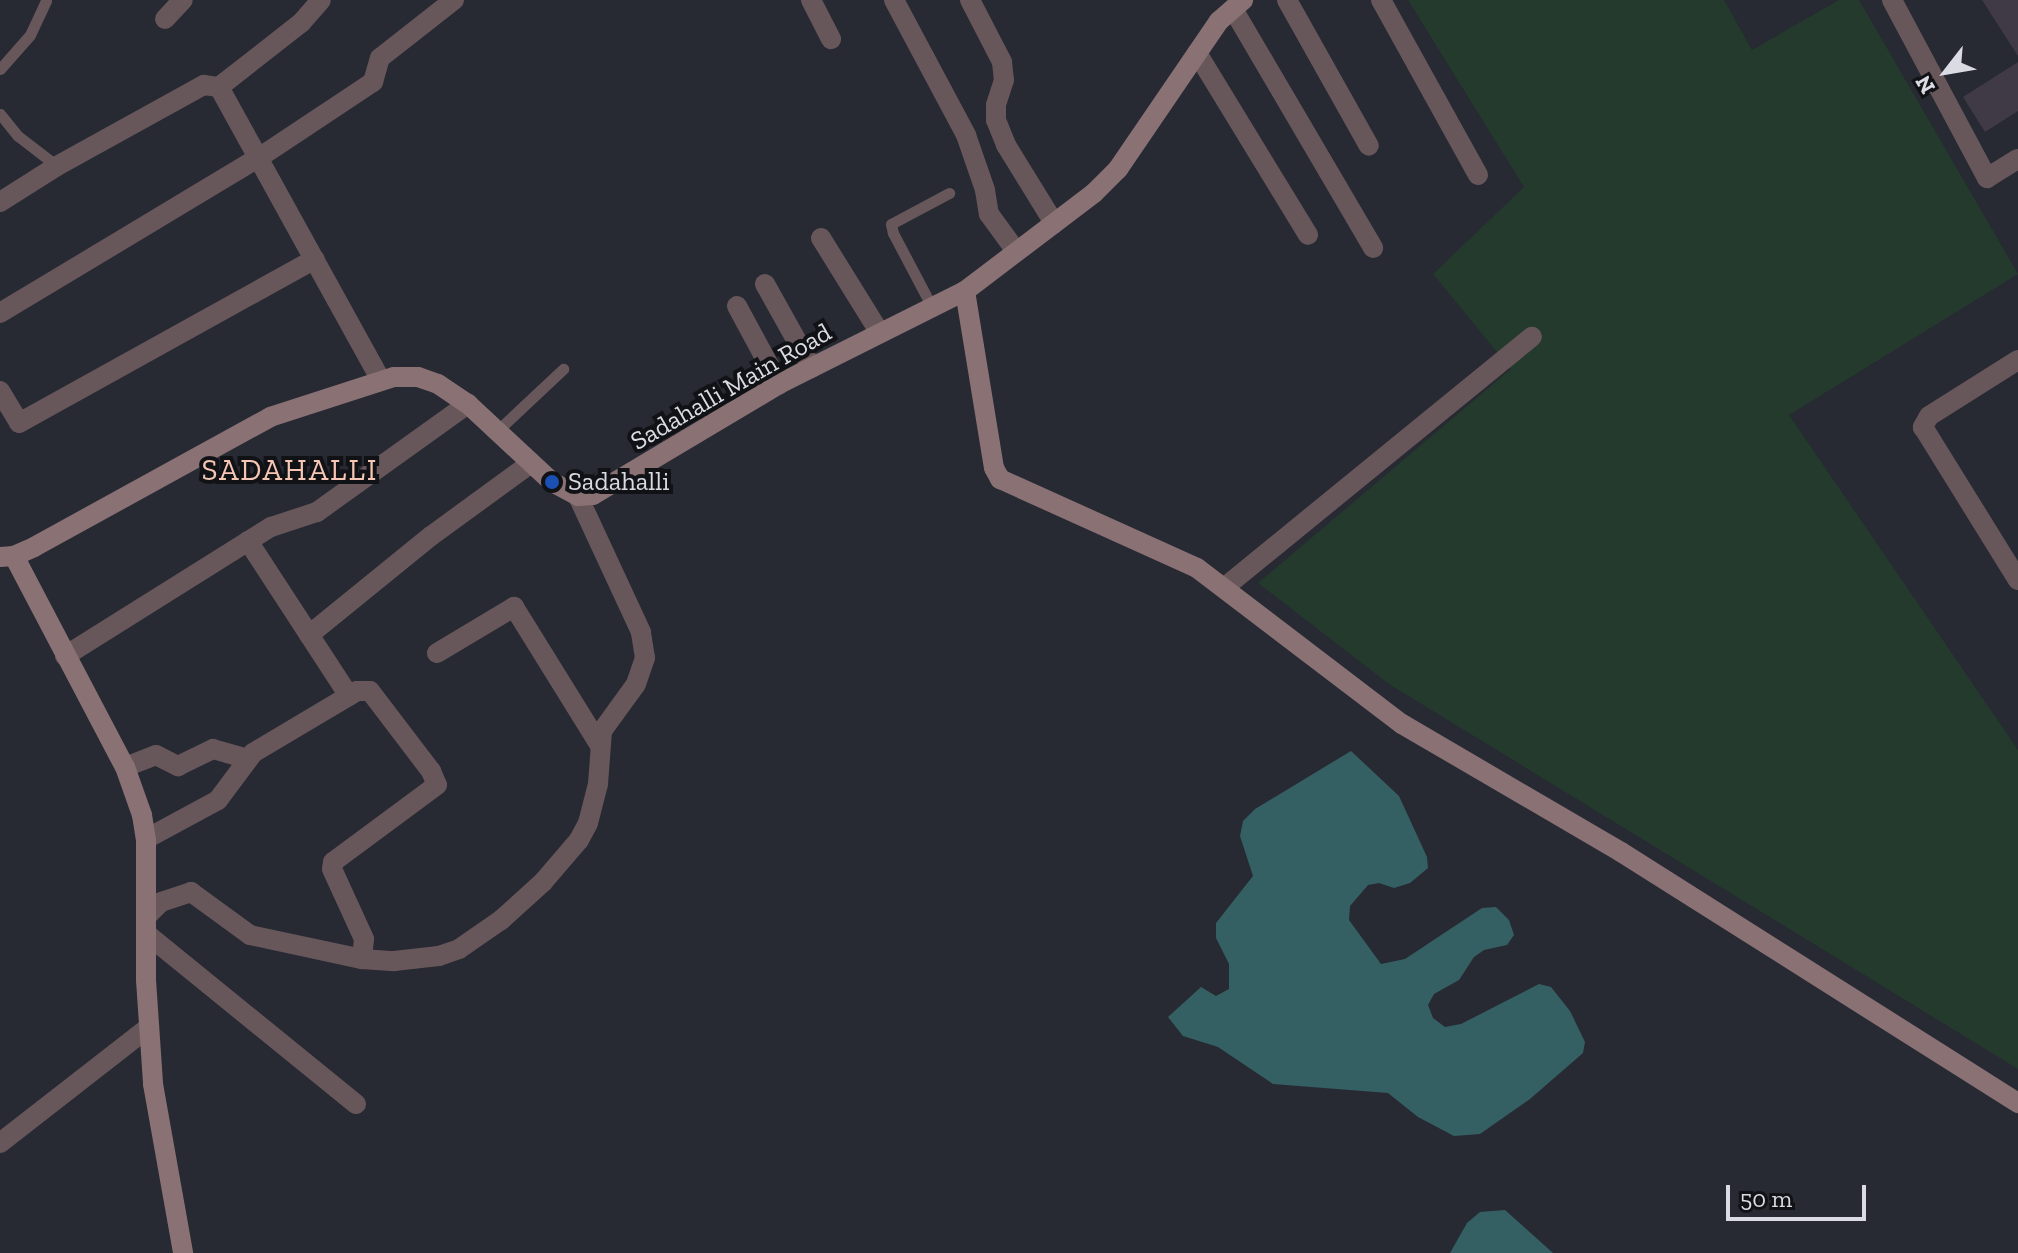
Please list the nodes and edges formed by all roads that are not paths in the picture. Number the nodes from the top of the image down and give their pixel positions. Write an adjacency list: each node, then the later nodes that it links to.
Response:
1 (46, 0): 15 (lane)
2 (183, 0): 12 (street)
3 (321, 0): 16 (street)
4 (454, 0): 19 (street)
5 (811, 0): 13 (street)
6 (894, 0): 29 (street)
7 (970, 0): 25 (street)
8 (1287, 0): 18 (street)
9 (1381, 0): 22 (street)
10 (1892, 0): 20 (street)
11 (1238, 5): 14 (street, Sadahalli Main Road); 28 (street)
12 (165, 19)
13 (831, 39)
14 (1197, 53): 25 (street, Sadahalli Main Road); 26 (street)
15 (0, 69)
16 (219, 87): 19 (street); 21 (street)
17 (0, 114): 21 (lane)
18 (1369, 146)
19 (260, 157): 30 (street); 35 (street)
20 (2018, 159)
21 (57, 166): 24 (street)
22 (1478, 175)
23 (949, 193): 34 (lane)
24 (0, 202)
25 (1054, 223): 29 (street, Sadahalli Main Road)
26 (1308, 235)
27 (821, 238): 36 (street)
28 (1373, 248)
29 (1016, 251): 32 (street, Sadahalli Main Road)
30 (315, 259): 41 (street); 43 (street)
31 (765, 284): 39 (street)
32 (965, 291): 34 (street, Sadahalli Main Road); 51 (street)
33 (737, 306): 42 (street)
34 (932, 307): 36 (street, Sadahalli Main Road)
35 (0, 313)
36 (880, 333): 39 (street, Sadahalli Main Road)
37 (1532, 337): 51 (street)
38 (2018, 360): 50 (street)
39 (812, 368): 42 (street, Sadahalli Main Road)
40 (563, 369): 45 (lane)
41 (381, 380): 44 (street); 49 (street)
42 (779, 384): 47 (street, Sadahalli Main Road)
43 (0, 391)
44 (468, 404): 45 (street); 48 (street)
45 (497, 431): 46 (street)
46 (531, 463): 47 (street); 52 (street)
47 (578, 496): 56 (street)
48 (248, 541): 52 (street); 54 (street)
49 (4, 556): 54 (street)
50 (2017, 576)
51 (1225, 587): 63 (street)
52 (309, 635): 55 (street)
53 (437, 653): 56 (street)
54 (65, 656): 58 (street)
55 (349, 696): 57 (street); 61 (street)
56 (599, 744): 61 (street)
57 (247, 759): 58 (street); 59 (street)
58 (125, 767): 59 (street)
59 (146, 839): 60 (street)
60 (148, 925): 61 (street); 62 (street); 64 (street)
61 (362, 959)
62 (149, 1027): 65 (street); 66 (street)
63 (2018, 1103)
64 (356, 1104)
65 (0, 1143)
66 (183, 1253)

